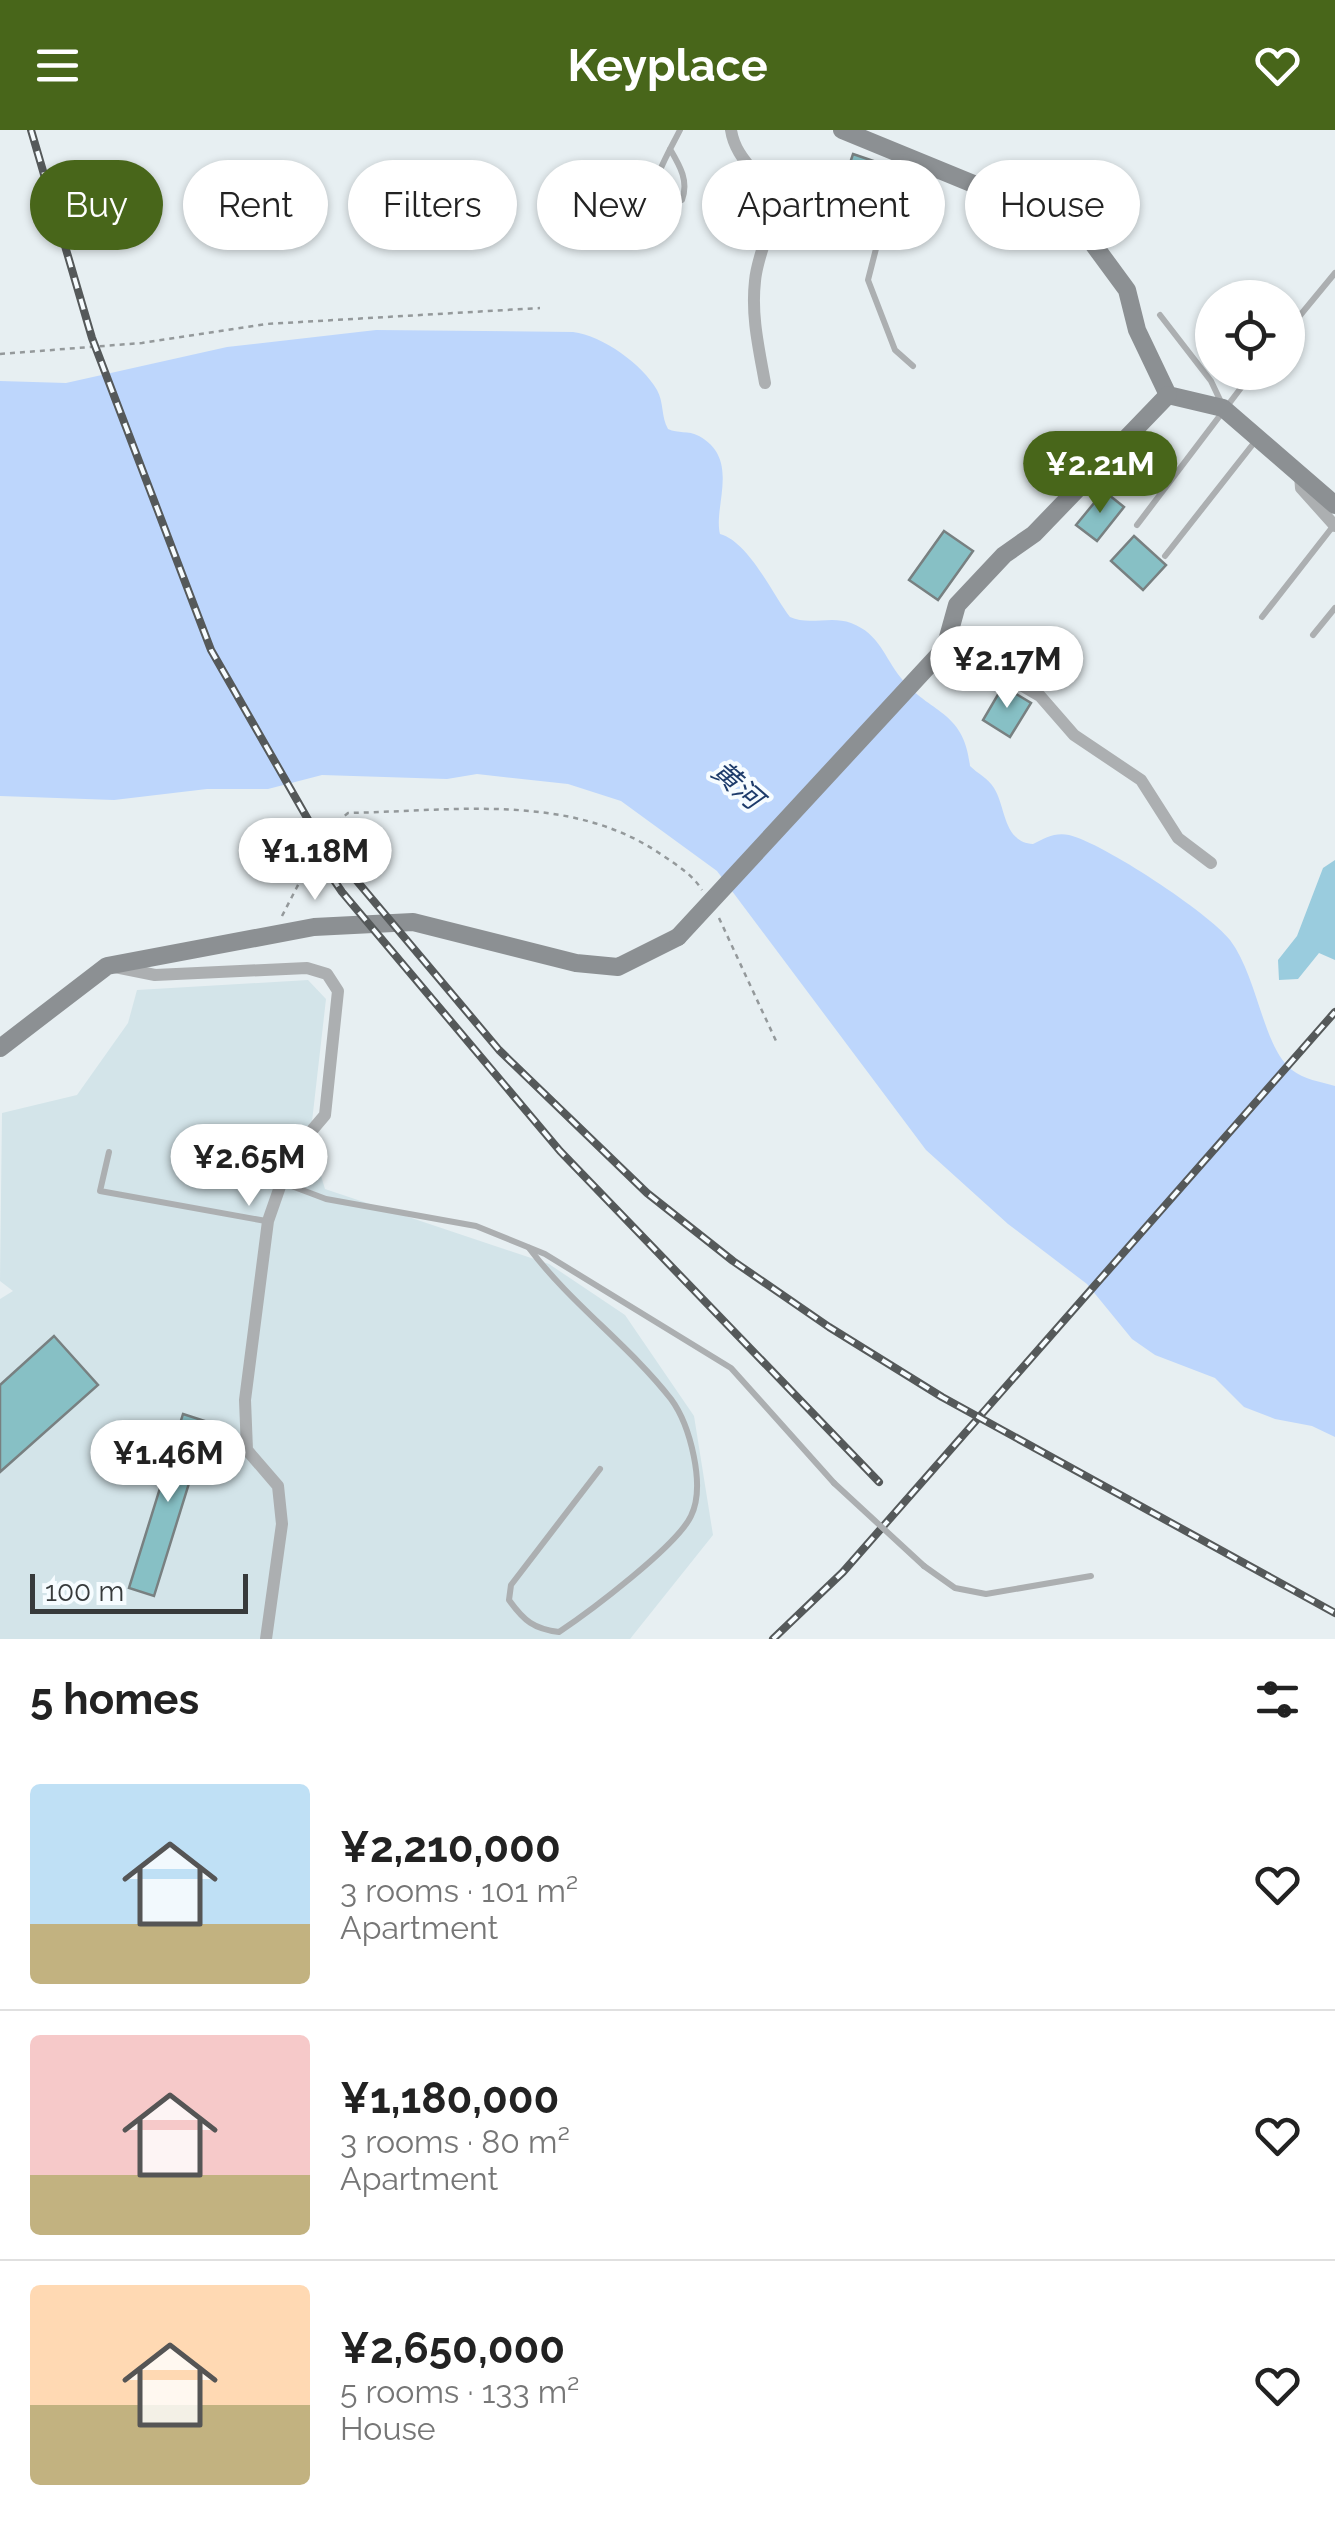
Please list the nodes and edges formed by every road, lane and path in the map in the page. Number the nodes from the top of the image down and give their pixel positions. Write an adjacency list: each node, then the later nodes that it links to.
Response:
1 (680, 130): 4 (lane)
2 (731, 130): 12 (street)
3 (842, 130): 5 (street)
4 (670, 150): 4 (lane)
5 (898, 155): 11 (lane); 14 (street)
6 (1335, 273): 8 (lane)
7 (540, 308): 10 (path)
8 (1305, 309)
9 (1160, 315): 15 (lane)
10 (0, 354)
11 (913, 366)
12 (765, 383)
13 (1238, 390): 15 (lane)
14 (1168, 395): 15 (street); 25 (street)
15 (1223, 408): 16 (street); 19 (lane)
16 (1258, 438): 17 (street); 21 (lane)
17 (1300, 475): 18 (street); 20 (street)
18 (1335, 506)
19 (1137, 525)
20 (1334, 526): 23 (lane)
21 (1165, 556)
22 (1335, 608): 24 (lane)
23 (1262, 617)
24 (1313, 635)
25 (948, 641): 26 (street); 29 (street, bridge)
26 (1210, 863)
27 (703, 892): 29 (path)
28 (712, 907): 31 (path)
29 (272, 934): 30 (street)
30 (108, 966): 32 (street); 34 (street)
31 (777, 1043)
32 (0, 1048)
33 (110, 1152): 35 (lane)
34 (281, 1182): 35 (street); 36 (lane)
35 (268, 1221): 39 (street)
36 (529, 1248): 37 (lane); 38 (lane, bridge)
37 (600, 1469)
38 (1091, 1576)
39 (266, 1639)

